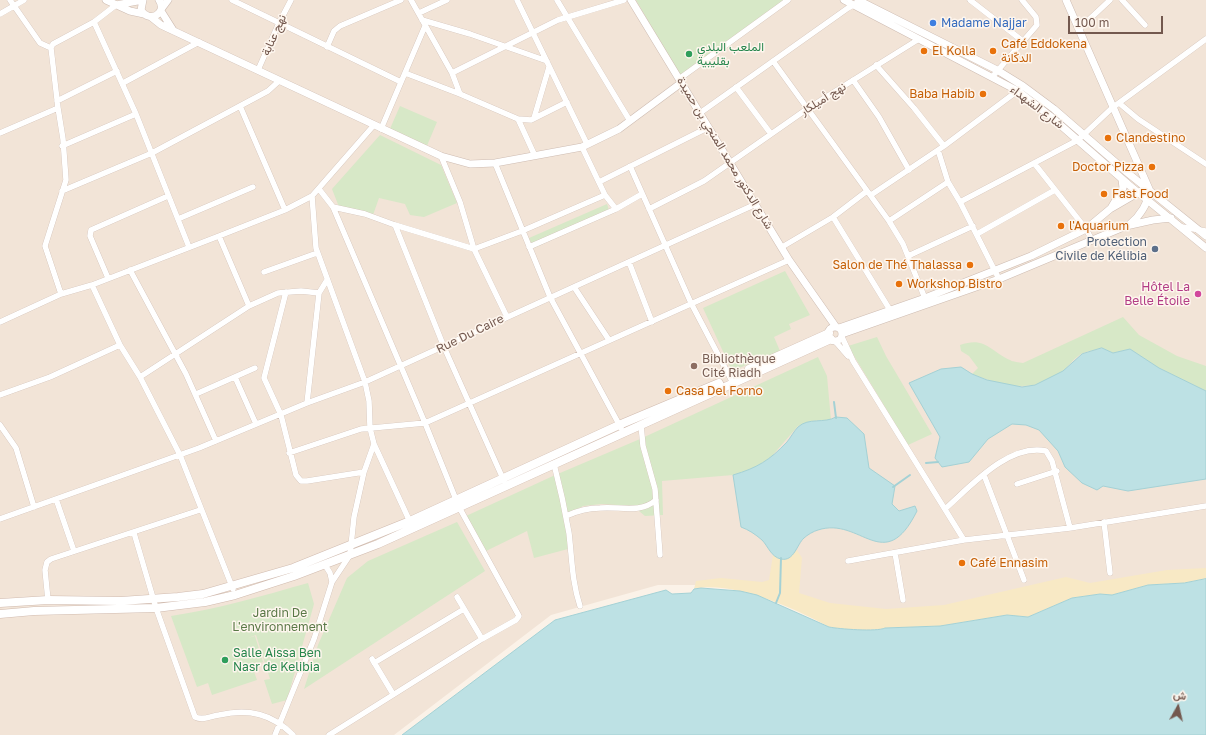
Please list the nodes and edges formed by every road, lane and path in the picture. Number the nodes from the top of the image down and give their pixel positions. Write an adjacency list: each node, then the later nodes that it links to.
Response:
1 (10, 0): 25 (street)
2 (24, 0): 25 (street)
3 (106, 0): 24 (street)
4 (143, 0): 24 (street); 29 (street)
5 (159, 0): 26 (street)
6 (168, 0): 26 (street)
7 (232, 0): 32 (street)
8 (291, 0): 32 (street, نهج عنابة)
9 (401, 0): 42 (street)
10 (410, 0): 27 (street)
11 (447, 0): 27 (street)
12 (517, 0): 37 (street)
13 (557, 0): 30 (street)
14 (624, 0): 30 (street)
15 (631, 0): 56 (street, شارع الدكتور محمد المنجي بن حميدة)
16 (788, 0): 56 (street)
17 (844, 0): 23 (street, شارع الشهداء)
18 (970, 0): 41 (street)
19 (1022, 0): 41 (street)
20 (1066, 0): 35 (street)
21 (1110, 0): 35 (street)
22 (1122, 0): 34 (street)
23 (859, 2): 38 (street, شارع الشهداء); 46 (street); 53 (street, شارع الشهداء)
24 (116, 5): 29 (street); 31 (street)
25 (14, 6): 28 (street); 44 (street)
26 (161, 10): 29 (street); 36 (street)
27 (419, 13): 33 (street)
28 (0, 14)
29 (147, 15): 36 (street)
30 (567, 17): 37 (street); 73 (street)
31 (94, 22): 44 (street); 50 (street)
32 (278, 23): 42 (street); 49 (street, نهج عنابة)
33 (424, 23): 43 (street); 51 (street); 52 (street)
34 (1145, 25)
35 (1079, 29): 67 (street)
36 (173, 30): 40 (street)
37 (534, 33): 43 (street); 45 (street)
38 (919, 39): 47 (street, نهج أميلكار); 53 (street, شارع الشهداء)
39 (1206, 40): 64 (street)
40 (199, 42): 49 (street); 58 (street)
41 (1024, 42): 53 (street)
42 (327, 47): 57 (street)
43 (504, 47): 45 (street); 52 (street)
44 (51, 48): 62 (street)
45 (547, 61): 48 (street)
46 (773, 61): 59 (street); 68 (street)
47 (876, 65): 54 (street, نهج أميلكار); 84 (street)
48 (549, 67): 63 (street); 71 (street)
49 (258, 70): 55 (street)
50 (117, 71): 58 (street); 62 (street)
51 (405, 73): 57 (street); 61 (street)
52 (452, 73): 61 (street)
53 (995, 73): 60 (street, شارع الشهداء)
54 (853, 80): 68 (street, نهج أميلكار); 94 (street)
55 (279, 81): 65 (street); 74 (street)
56 (680, 81): 69 (street, شارع الدكتور محمد المنجي بن حميدة); 73 (street)
57 (401, 82): 77 (street)
58 (123, 83): 70 (street)
59 (736, 87): 69 (street); 79 (street)
60 (1021, 88): 75 (street, شارع الشهداء); 84 (street)
61 (460, 94): 72 (street)
62 (57, 101): 66 (street)
63 (567, 102): 71 (street); 83 (street)
64 (1119, 104): 67 (street); 92 (street)
65 (240, 106): 86 (street); 115 (street)
66 (58, 108): 78 (street); 82 (street)
67 (1112, 108): 80 (street); 100 (street)
68 (807, 109): 79 (street, نهج أميلكار); 103 (street)
69 (700, 113): 76 (street, شارع الدكتور محمد المنجي بن حميدة)
70 (136, 114): 82 (street); 86 (street)
71 (534, 118): 72 (street)
72 (518, 119): 88 (street)
73 (630, 121): 83 (street)
74 (374, 125): 77 (street); 99 (street)
75 (1068, 126): 80 (street, شارع الشهداء); 81 (street, شارع الشهداء)
76 (709, 127): 91 (street, شارع الدكتور محمد المنجي بن حميدة); 93 (street)
77 (381, 129): 87 (street)
78 (0, 133)
79 (771, 134): 91 (street, نهج أميلكار)
80 (1085, 135): 81 (street); 100 (street, شارع الشهداء)
81 (1078, 140): 90 (street); 95 (street, شارع الشهداء)
82 (62, 146): 102 (street)
83 (585, 146): 88 (street); 96 (street)
84 (944, 146): 85 (street)
85 (938, 150): 94 (street); 97 (street)
86 (152, 154): 102 (street); 107 (street)
87 (441, 156): 89 (street); 138 (street)
88 (535, 156): 89 (street)
89 (495, 163): 127 (street)
90 (1034, 163): 101 (street); 110 (street)
91 (731, 164): 111 (street, شارع الدكتور محمد المنجي بن حميدة); 114 (street, نهج أميلكار)
92 (1206, 164)
93 (630, 166): 96 (street); 105 (street)
94 (909, 170): 103 (street)
95 (1122, 179): 104 (street, شارع الشهداء); 116 (street)
96 (598, 182): 106 (street)
97 (948, 182): 110 (street); 120 (street)
98 (253, 187): 119 (street)
99 (319, 189): 108 (street); 112 (street)
100 (1148, 189): 104 (street); 109 (street); 126 (street, شارع الشهداء)
101 (1055, 190): 125 (street); 129 (street)
102 (62, 191): 153 (street)
103 (869, 193): 117 (street); 120 (street)
104 (1139, 193): 109 (street, شارع الشهداء); 116 (street)
105 (642, 194): 113 (street); 114 (street)
106 (605, 195): 113 (street); 127 (street)
107 (168, 196): 119 (street); 146 (street)
108 (312, 196): 115 (street); 139 (street)
109 (1148, 200): 118 (street, شارع الشهداء); 123 (street)
110 (960, 202): 122 (street)
111 (756, 204): 133 (street, Rue Du Caire); 136 (street, شارع الدكتور محمد المنجي بن حميدة)
112 (333, 207): 121 (street); 168 (street)
113 (616, 209): 135 (street)
114 (649, 209): 133 (street)
115 (285, 210): 130 (street)
116 (1110, 210): 125 (street)
117 (833, 217): 136 (street); 158 (street)
118 (1171, 218): 123 (street); 124 (street, شارع الشهداء)
119 (178, 219): 134 (street)
120 (889, 221): 140 (street)
121 (395, 225): 138 (street); 165 (street)
122 (972, 226): 129 (street); 140 (street)
123 (1126, 226): 132 (street)
124 (1182, 227): 126 (street); 137 (street, شارع الشهداء)
125 (1086, 229): 132 (street); 144 (street)
126 (1198, 229): 128 (street); 131 (street, شارع الشهداء)
127 (522, 231): 135 (street); 138 (street)
128 (1206, 231)
129 (977, 234): 144 (street)
130 (219, 236): 134 (street); 157 (street)
131 (1206, 236)
132 (1092, 240): 147 (street)
133 (665, 246): 142 (street, Rue Du Caire); 156 (street)
134 (189, 247): 143 (street)
135 (529, 247): 154 (street)
136 (782, 247): 141 (street, شارع الدكتور محمد المنجي بن حميدة)
137 (1206, 248)
138 (474, 249): 159 (street)
139 (317, 253): 145 (street); 148 (street)
140 (908, 256): 155 (street)
141 (788, 260): 156 (street); 162 (street, شارع الدكتور محمد المنجي بن حميدة)
142 (629, 262): 150 (street, Rue Du Caire); 161 (street)
143 (130, 270): 146 (street); 167 (street)
144 (996, 271): 147 (street); 155 (street)
145 (264, 272)
146 (108, 278): 149 (street)
147 (999, 279): 155 (street)
148 (326, 280): 152 (street); 173 (street)
149 (92, 285): 153 (street); 164 (street)
150 (574, 287): 154 (street, Rue Du Caire); 163 (street)
151 (286, 292): 152 (street); 157 (street); 178 (street)
152 (319, 293): 176 (street)
153 (61, 294): 160 (street)
154 (550, 297): 159 (street, Rue Du Caire); 166 (street)
155 (926, 301): 158 (street); 162 (street)
156 (691, 303): 161 (street); 172 (street)
157 (249, 306): 167 (street)
158 (890, 310): 162 (street)
159 (507, 317): 165 (street, Rue Du Caire)
160 (0, 322)
161 (652, 322): 163 (street)
162 (835, 334): 172 (main road); 201 (street)
163 (608, 340): 166 (street)
164 (120, 345): 171 (street); 175 (street)
165 (444, 348): 168 (street, Rue Du Caire); 177 (street)
166 (580, 353): 177 (street); 184 (street)
167 (175, 354): 171 (street); 174 (street)
168 (401, 366): 173 (street, Rue Du Caire); 179 (street)
169 (255, 368): 170 (street)
170 (235, 377): 174 (street); 180 (street)
171 (140, 378): 188 (street)
172 (732, 380): 181 (main road); 184 (main road)
173 (365, 382): 176 (street, Rue Du Caire); 183 (street)
174 (196, 394): 185 (street)
175 (0, 395)
176 (307, 403): 178 (street, Rue Du Caire)
177 (469, 404): 179 (street); 193 (street)
178 (281, 415): 180 (street, Rue Du Caire); 187 (street)
179 (426, 423): 183 (street); 198 (street)
180 (256, 424): 185 (street, Rue Du Caire)
181 (641, 425): 184 (main road); 197 (street)
182 (1, 427): 200 (street)
183 (370, 428): 186 (street); 187 (street)
184 (622, 429): 189 (main road); 193 (main road)
185 (216, 441): 188 (street, Rue Du Caire)
186 (374, 444): 191 (street); 206 (street)
187 (289, 453): 191 (street)
188 (180, 455): 196 (street, Rue Du Caire); 202 (street)
189 (554, 464): 195 (main road); 203 (street)
190 (1056, 471): 192 (street); 194 (street); 207 (street)
191 (364, 472): 211 (street)
192 (984, 475): 201 (street); 209 (street)
193 (502, 478): 195 (street); 198 (main road)
194 (1017, 484)
195 (506, 486): 198 (main road)
196 (56, 499): 200 (street, Rue Du Caire); 212 (street)
197 (656, 500): 203 (street); 214 (street)
198 (458, 503): 206 (main road); 232 (street)
199 (1206, 506): 205 (street)
200 (34, 507): 204 (street, Rue Du Caire)
201 (946, 508): 210 (street)
202 (200, 510): 208 (street); 221 (street)
203 (566, 516): 228 (street)
204 (0, 519)
205 (1104, 522): 207 (street); 218 (street)
206 (412, 524): 211 (main road); 215 (main road)
207 (1070, 528): 209 (street)
208 (134, 533): 212 (street); 224 (street)
209 (1008, 535): 210 (street); 219 (street)
210 (964, 540): 213 (street)
211 (352, 545): 215 (street); 221 (main road)
212 (74, 551): 225 (street)
213 (895, 553): 216 (street); 226 (street)
214 (660, 555)
215 (350, 556): 217 (main road); 220 (street)
216 (848, 561)
217 (324, 565): 220 (street); 222 (main road)
218 (1110, 573)
219 (1024, 580)
220 (332, 582): 234 (street)
221 (232, 587): 222 (street); 224 (main road)
222 (235, 595): 229 (main road)
223 (457, 596): 230 (street)
224 (154, 599): 225 (main road); 229 (street)
225 (48, 600): 227 (main road)
226 (903, 600)
227 (0, 603)
228 (580, 606)
229 (156, 608): 231 (main road); 234 (street)
230 (464, 609): 232 (street); 233 (street)
231 (0, 614)
232 (482, 639): 233 (street)
233 (394, 694): 237 (street)
234 (281, 722): 235 (street); 236 (street)
235 (275, 735)
236 (293, 735)
237 (330, 735)

